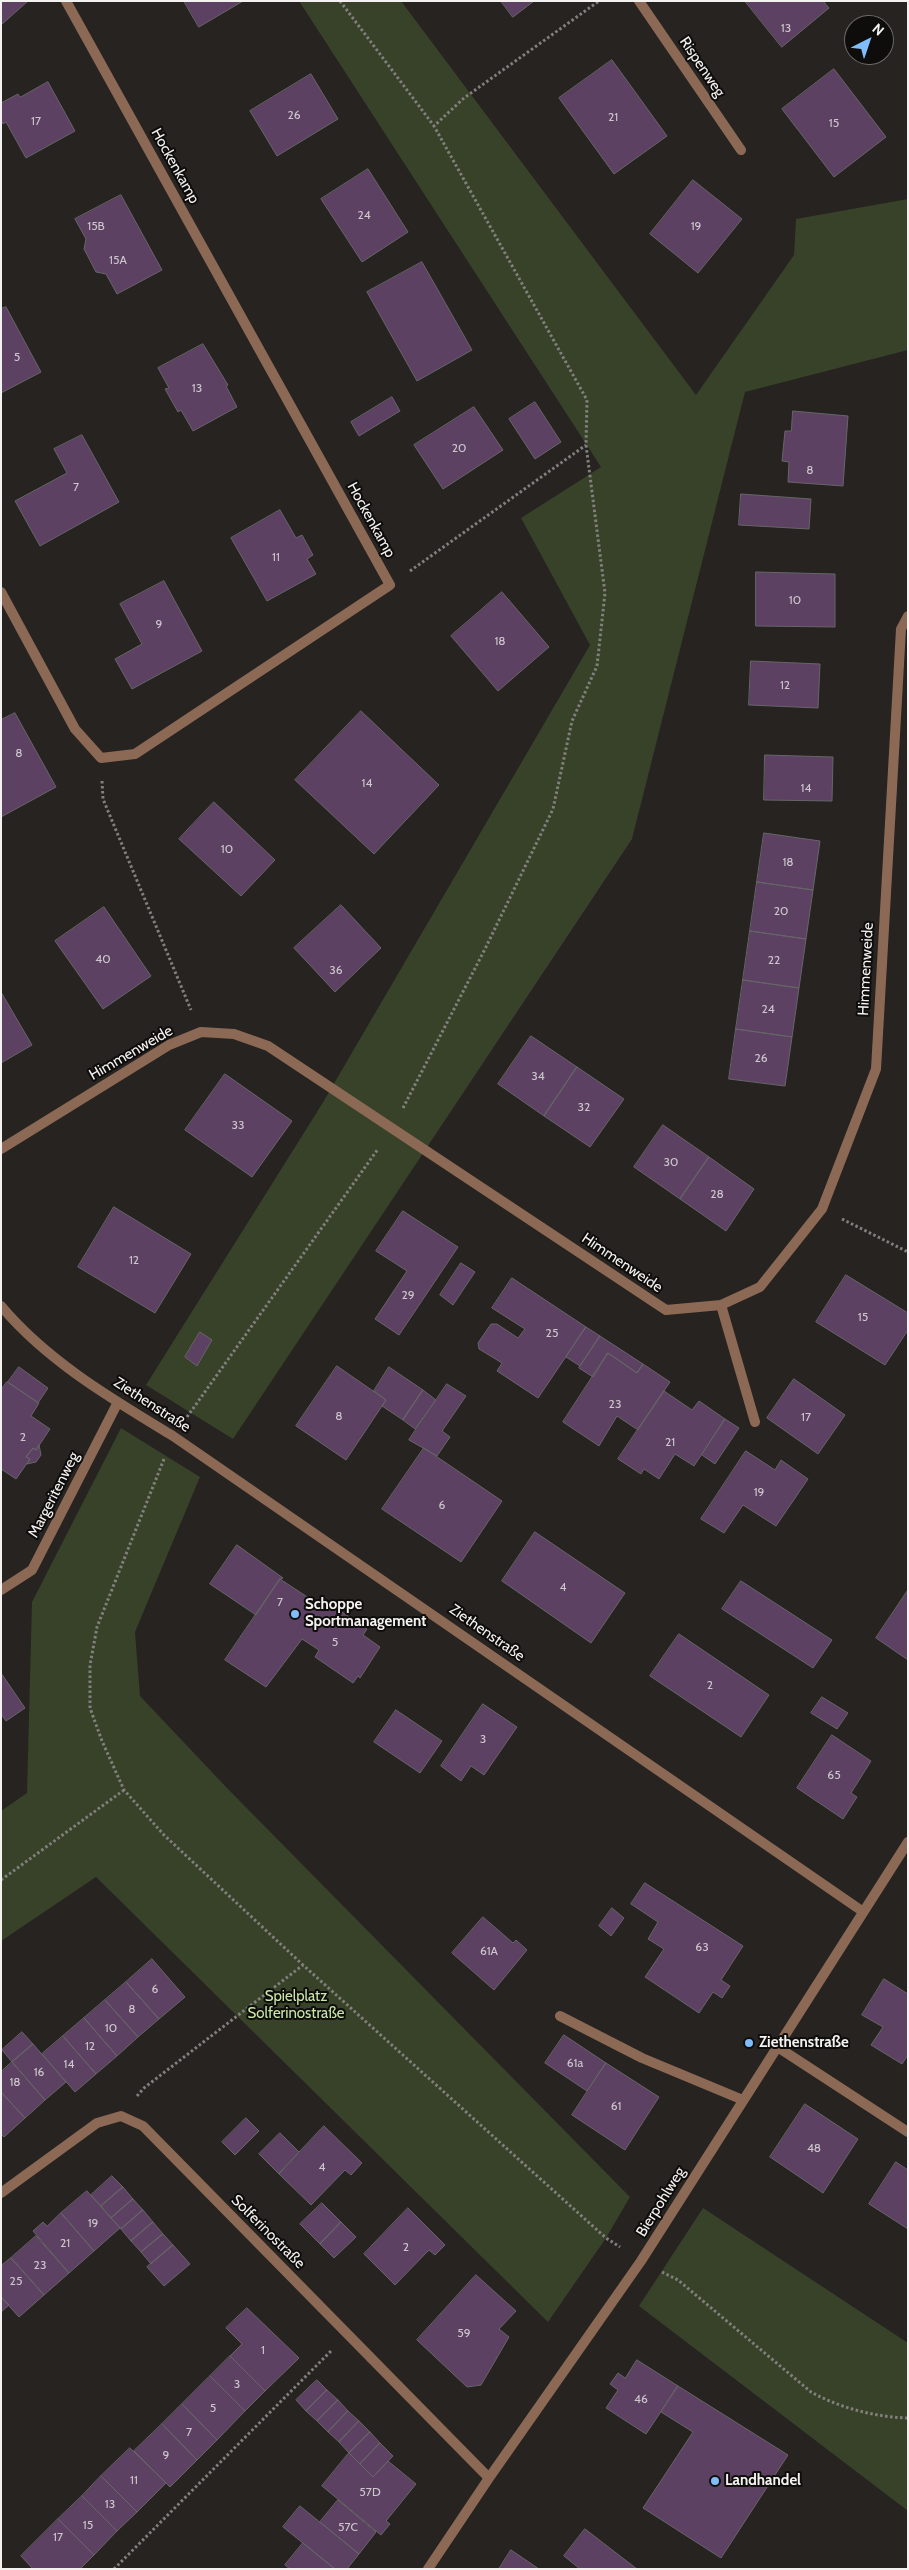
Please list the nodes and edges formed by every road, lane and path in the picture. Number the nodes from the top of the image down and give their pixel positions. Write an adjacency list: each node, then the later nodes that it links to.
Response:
1 (66, 1): 8 (street, Hockenkamp)
2 (340, 1): 5 (path)
3 (599, 1): 5 (path)
4 (639, 1): 6 (street, Rispenweg)
5 (434, 126): 7 (path)
6 (741, 150)
7 (586, 445): 8 (path); 13 (path)
8 (390, 585): 11 (street)
9 (1, 592): 11 (street)
10 (908, 616): 15 (street, Himmenweide)
11 (101, 758): 12 (path)
12 (201, 1032): 13 (street, Himmenweide); 14 (street, Himmenweide)
13 (392, 1129): 17 (street, Himmenweide); 21 (path)
14 (1, 1150)
15 (822, 1209): 16 (path); 17 (street, Himmenweide)
16 (908, 1252)
17 (721, 1305): 20 (street)
18 (1, 1306): 19 (street, Ziethenstraße)
19 (118, 1402): 21 (street, Ziethenstraße); 22 (street, Margeritenweg)
20 (755, 1422)
21 (173, 1436): 23 (path); 26 (street, Ziethenstraße)
22 (1, 1590)
23 (124, 1790): 25 (path); 27 (path)
24 (908, 1842): 26 (street, Bierpohlweg)
25 (1, 1880)
26 (862, 1911): 29 (street, Bierpohlweg)
27 (303, 1965): 31 (path); 34 (path)
28 (560, 2016): 30 (street)
29 (776, 2046): 30 (street, Bierpohlweg); 32 (street)
30 (743, 2100): 34 (street, Bierpohlweg)
31 (121, 2116): 33 (street); 35 (street, Solferinostraße)
32 (908, 2132)
33 (1, 2193)
34 (641, 2261): 36 (path); 37 (street, Bierpohlweg)
35 (348, 2334): 37 (street, Solferinostraße); 38 (path)
36 (908, 2418)
37 (489, 2478): 39 (street, Bierpohlweg)
38 (114, 2569)
39 (428, 2569)

